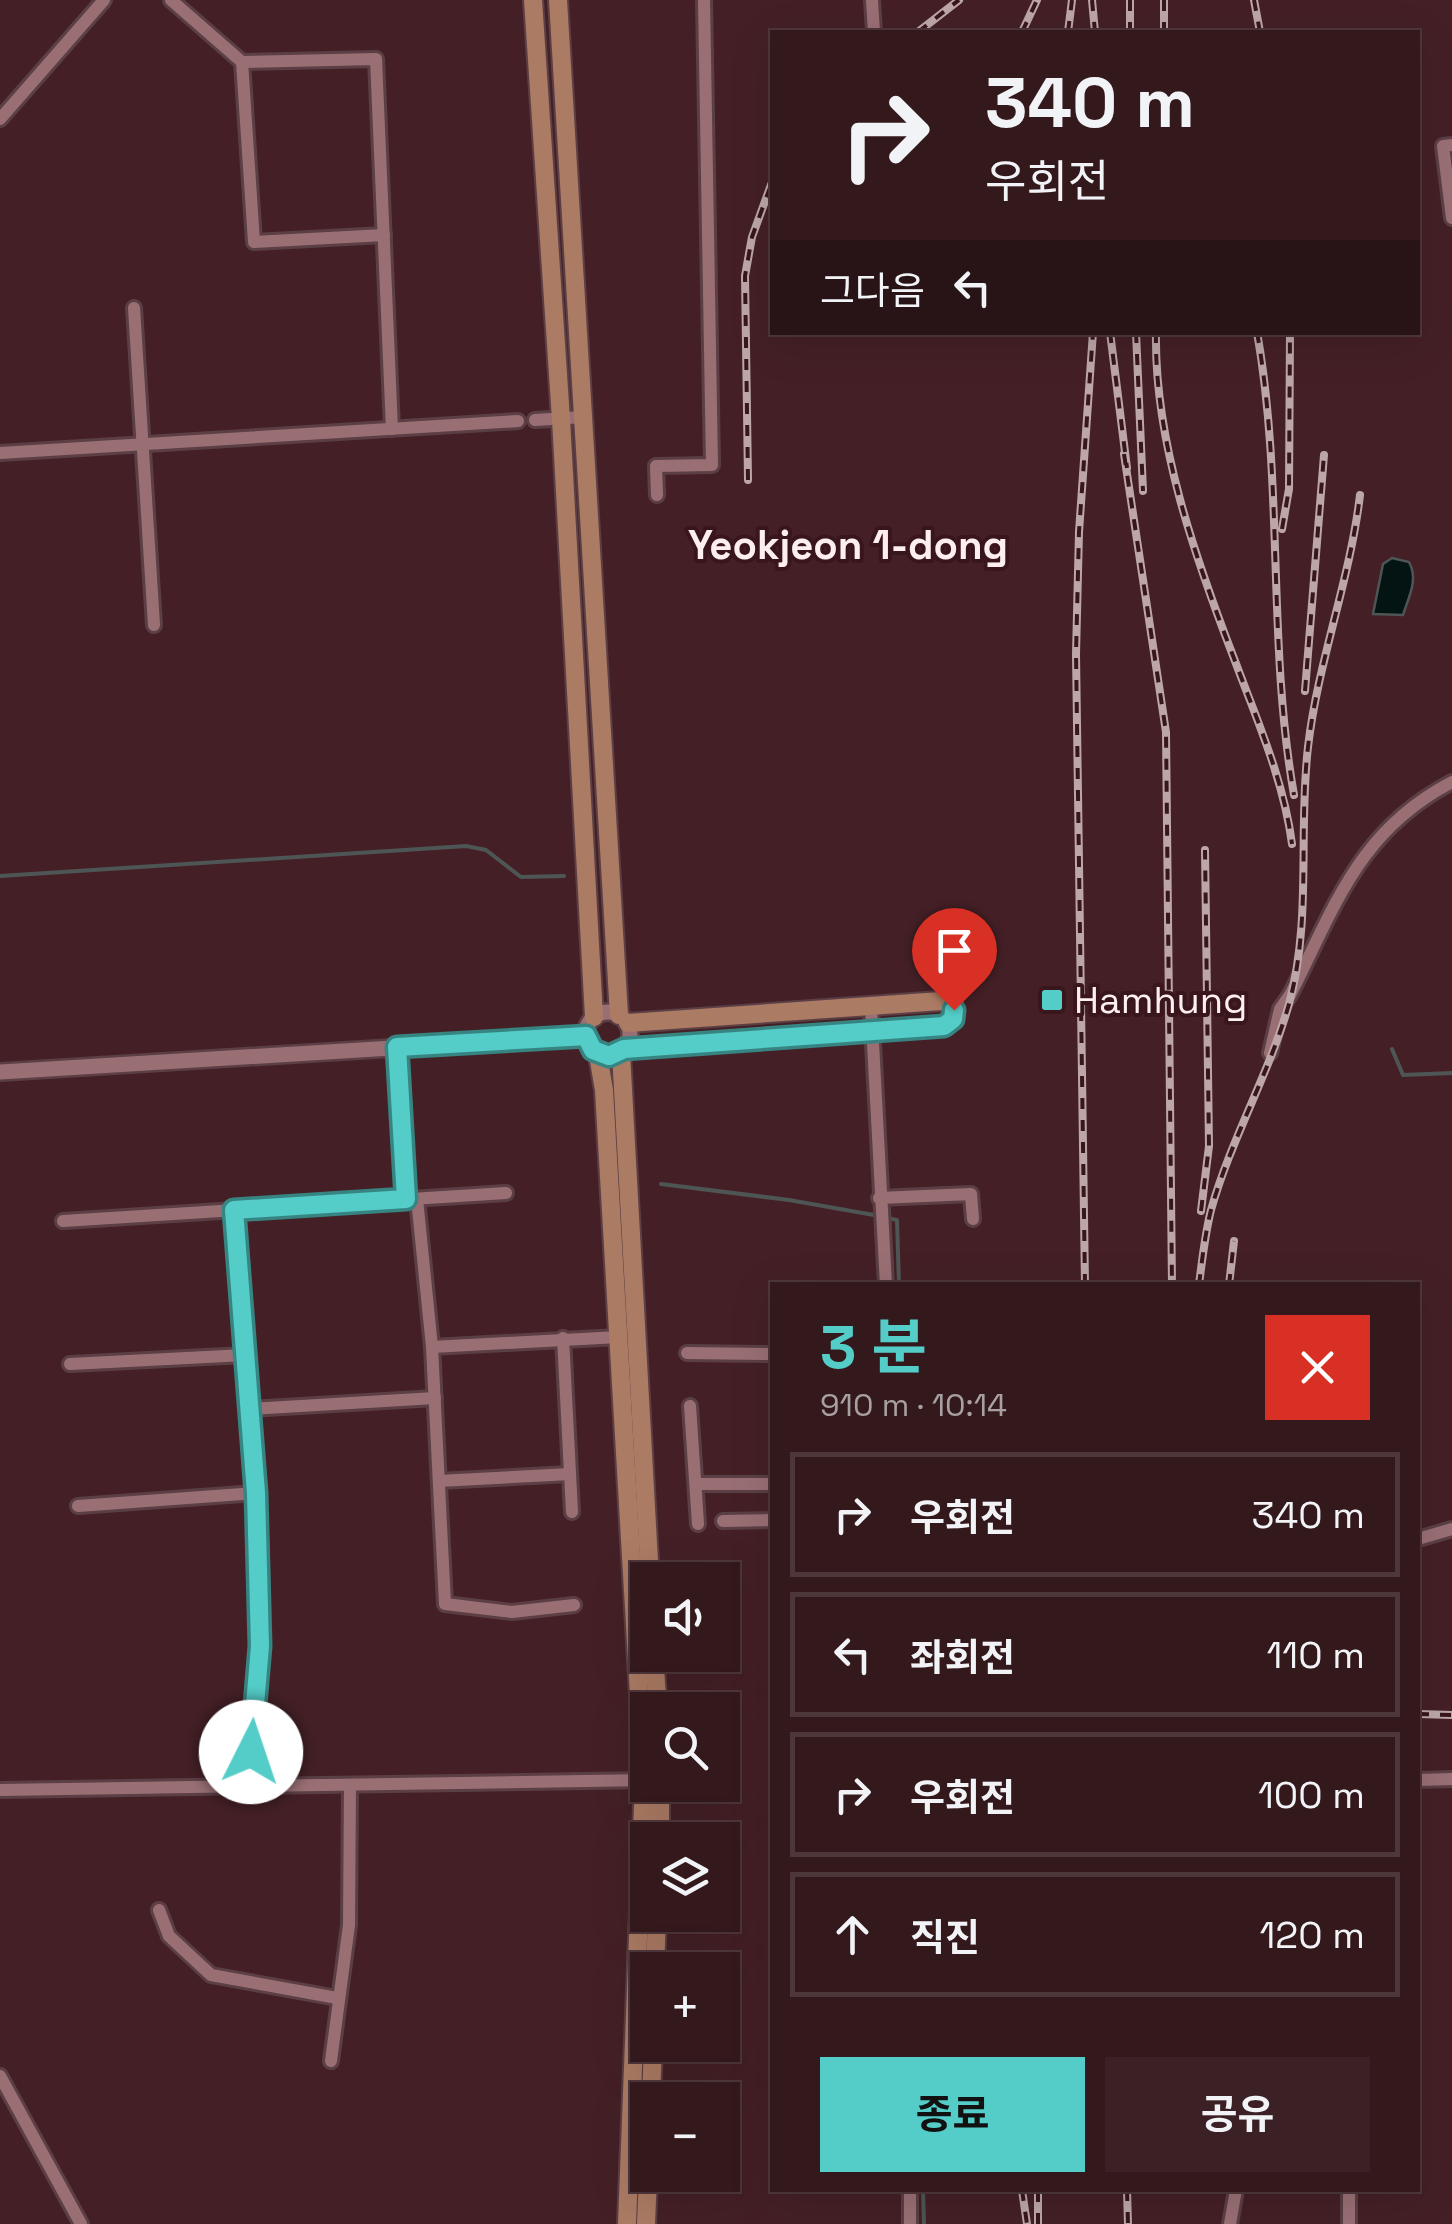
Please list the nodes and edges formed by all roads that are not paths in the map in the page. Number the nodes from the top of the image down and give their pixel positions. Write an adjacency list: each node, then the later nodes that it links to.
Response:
1 (104, 0): 9 (street)
2 (172, 0): 8 (street)
3 (533, 0): 15 (main road)
4 (558, 0): 14 (main road)
5 (704, 0): 21 (street)
6 (872, 0): 7 (street)
7 (874, 30)
8 (242, 62): 12 (street); 12 (street)
9 (0, 119)
10 (1452, 145): 11 (street)
11 (1452, 218)
12 (384, 235): 18 (street)
13 (134, 308): 19 (street)
14 (584, 417): 15 (street); 26 (main road)
15 (561, 419): 16 (street); 25 (main road)
16 (535, 420)
17 (518, 421): 18 (street)
18 (392, 429): 19 (street)
19 (142, 445): 20 (street); 22 (street)
20 (0, 454)
21 (657, 495)
22 (154, 624)
23 (1452, 782): 31 (street)
24 (871, 1006): 26 (main road); 27 (street); 27 (main road)
25 (594, 1017): 26 (street); 28 (street)
26 (624, 1019): 30 (street)
27 (872, 1032): 30 (main road); 35 (street)
28 (586, 1036): 29 (street); 32 (street)
29 (397, 1047): 33 (street); 36 (street)
30 (622, 1051): 32 (street); 63 (main road)
31 (1270, 1053)
32 (598, 1055): 41 (main road)
33 (0, 1072)
34 (506, 1193): 36 (street)
35 (879, 1198): 38 (street); 40 (street)
36 (411, 1199): 37 (street); 43 (street)
37 (234, 1210): 39 (street); 46 (street)
38 (973, 1219)
39 (63, 1221)
40 (886, 1282)
41 (619, 1337): 42 (street); 65 (main road)
42 (563, 1338): 43 (street); 51 (street)
43 (432, 1346): 48 (street)
44 (687, 1353): 45 (street)
45 (770, 1354)
46 (245, 1355): 47 (street); 50 (street)
47 (70, 1364)
48 (435, 1398): 50 (street); 52 (street)
49 (690, 1406): 53 (street)
50 (250, 1408): 55 (street)
51 (570, 1474): 52 (street); 57 (street)
52 (438, 1482): 64 (street)
53 (696, 1484): 54 (street); 60 (street)
54 (770, 1484)
55 (256, 1493): 56 (street); 70 (street)
56 (78, 1506)
57 (572, 1512)
58 (722, 1520): 59 (street)
59 (770, 1520)
60 (698, 1524)
61 (1452, 1529): 62 (street)
62 (1420, 1538)
63 (649, 1562)
64 (574, 1605)
65 (645, 1692)
66 (1452, 1779): 67 (street)
67 (1420, 1780)
68 (630, 1782): 69 (street)
69 (350, 1785): 70 (street); 74 (street)
70 (249, 1787): 71 (street)
71 (0, 1790)
72 (650, 1802): 82 (main road)
73 (159, 1910): 74 (street)
74 (337, 1998): 75 (street)
75 (331, 2061)
76 (0, 2076): 81 (street)
77 (647, 2192): 83 (main road)
78 (910, 2192): 84 (street)
79 (1236, 2192): 85 (street)
80 (1349, 2192): 86 (street)
81 (81, 2224)
82 (626, 2224)
83 (646, 2224)
84 (910, 2224)
85 (1230, 2224)
86 (1348, 2224)

